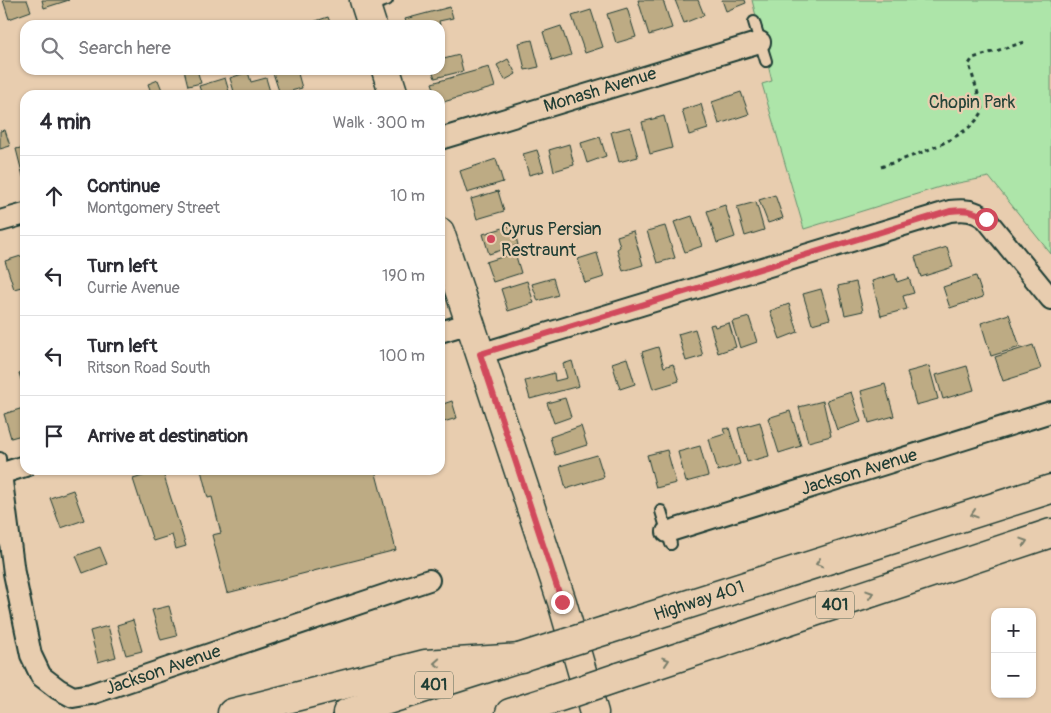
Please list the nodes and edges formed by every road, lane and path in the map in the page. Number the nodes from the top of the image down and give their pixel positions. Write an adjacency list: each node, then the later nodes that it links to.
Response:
1 (754, 22): 2 (lane)
2 (760, 42): 4 (lane); 7 (street, Monash Avenue)
3 (1025, 42): 8 (path)
4 (766, 61)
5 (388, 75): 6 (main road)
6 (392, 90)
7 (445, 137)
8 (881, 167)
9 (20, 216): 10 (street)
10 (0, 222)
11 (445, 247): 13 (main road)
12 (1051, 299): 15 (street)
13 (470, 323): 14 (street); 15 (main road)
14 (445, 330)
15 (480, 354): 28 (main road)
16 (1051, 412): 22 (street, Jackson Avenue)
17 (20, 467): 18 (street)
18 (0, 469): 23 (street, Jackson Avenue)
19 (1051, 489): 24 (main road, Highway 401 / 401, one-way to 24, bridge)
20 (661, 511): 22 (lane)
21 (1051, 533): 27 (main road, 401, one-way to 21, bridge)
22 (669, 538)
23 (429, 580)
24 (521, 658): 25 (main road, one-way to 25); 26 (main road, Highway 401 / 401)
25 (232, 713)
26 (347, 713)
27 (510, 713)
28 (594, 713)

